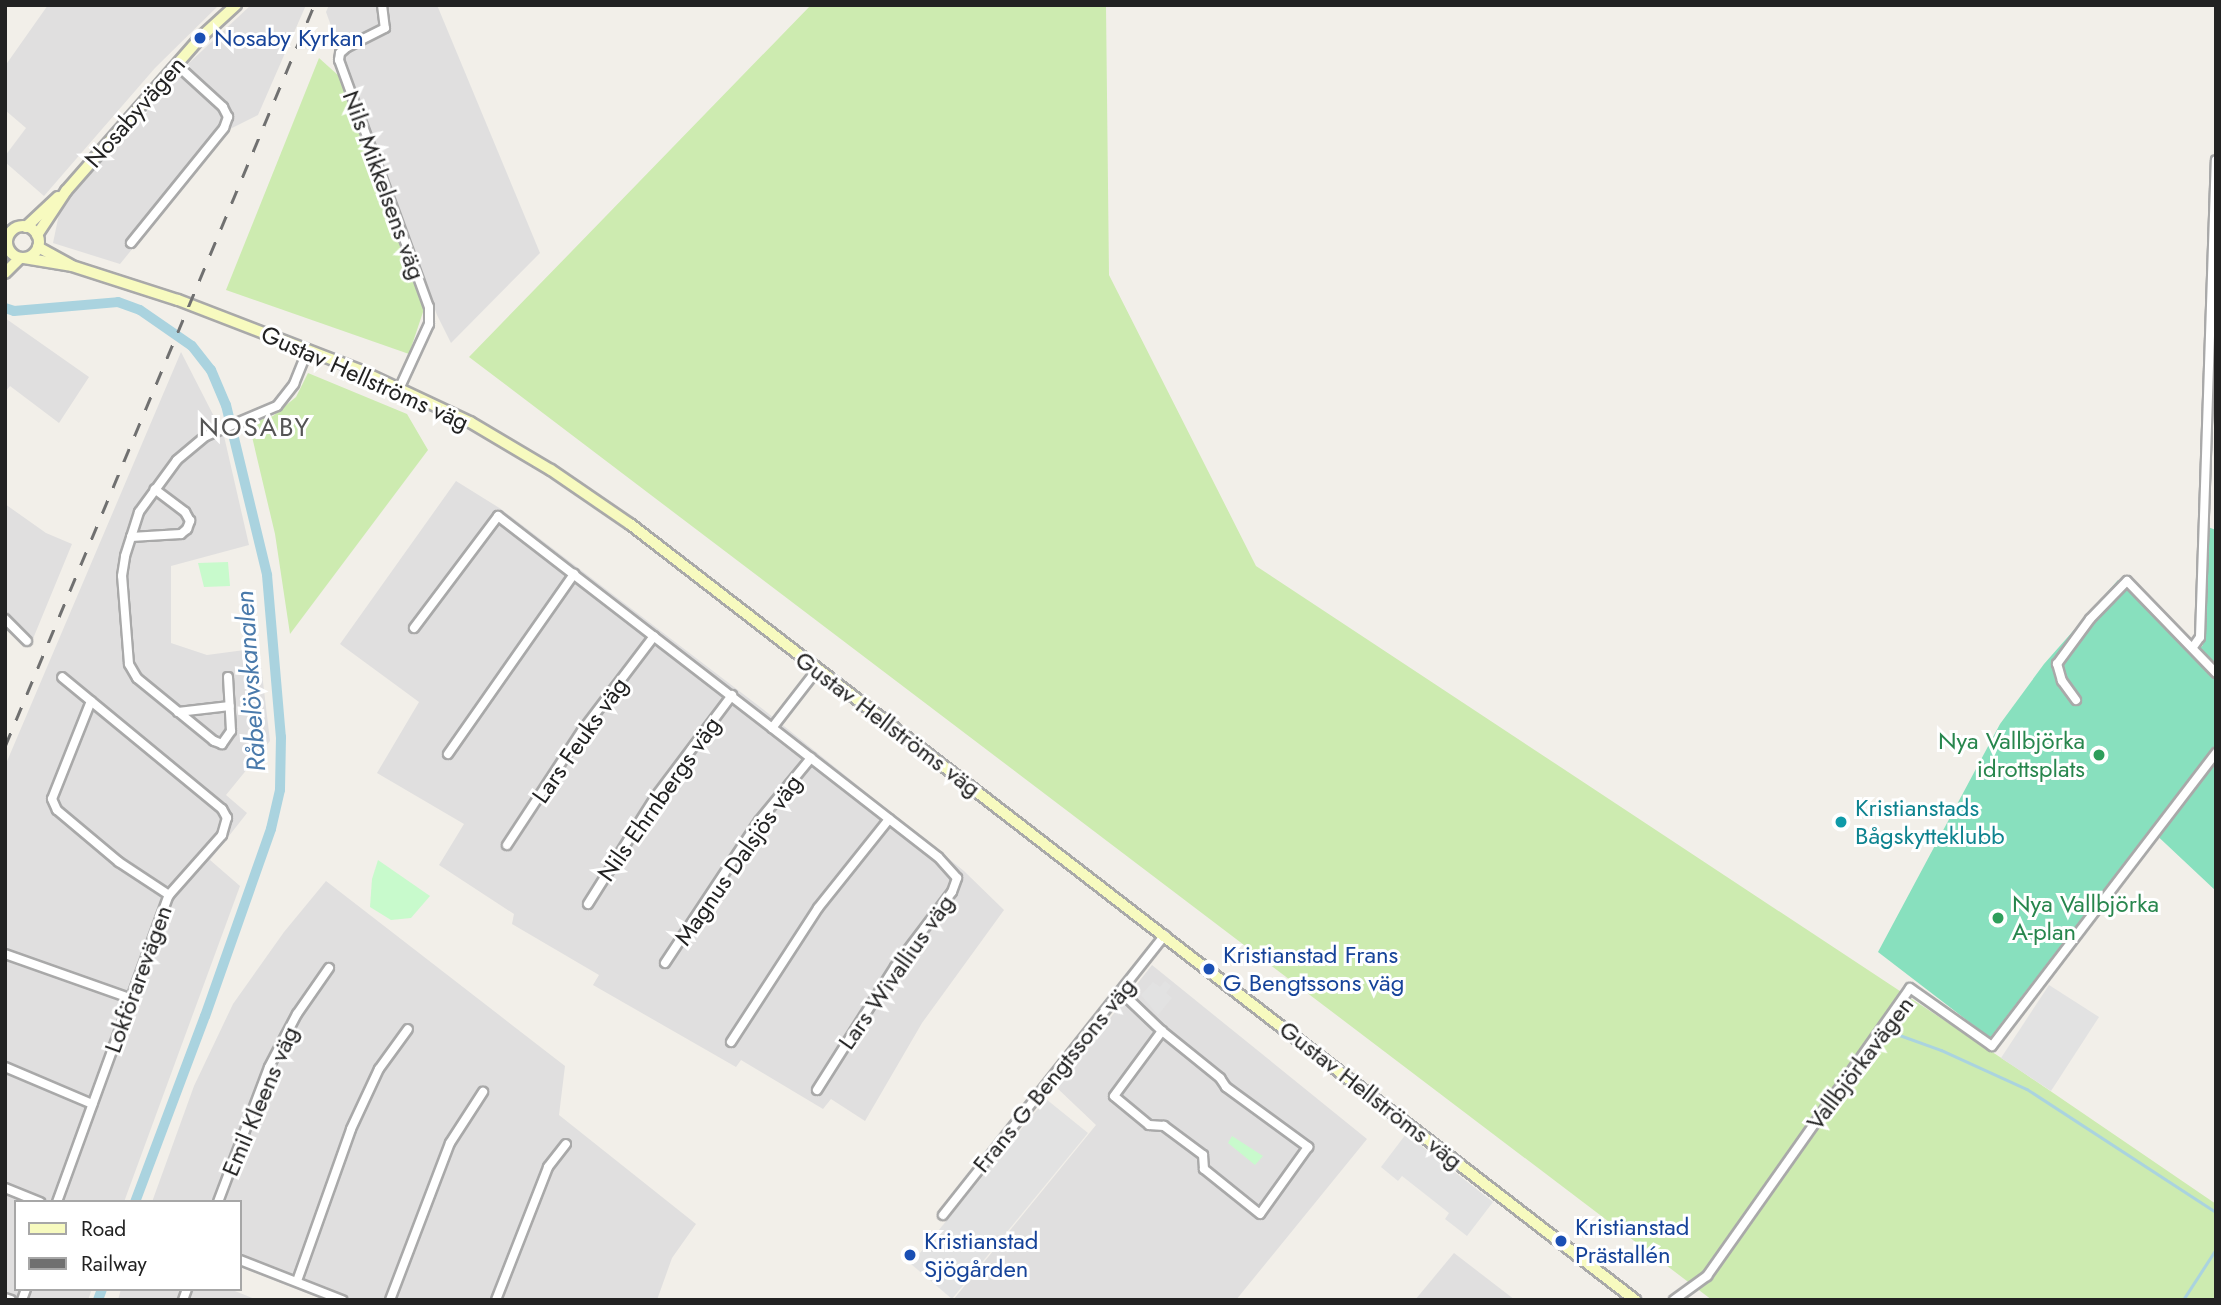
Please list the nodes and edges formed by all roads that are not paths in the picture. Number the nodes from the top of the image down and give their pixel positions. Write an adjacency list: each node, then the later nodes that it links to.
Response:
1 (236, 5): 3 (street, Nosabyvägen)
2 (382, 5): 14 (street, Nils Mikkelsens väg)
3 (177, 65): 5 (street, Nosabyvägen); 8 (street)
4 (2216, 160): 22 (street)
5 (66, 191): 6 (street, Nosabyvägen); 7 (street, Nosabyvägen)
6 (26, 226): 7 (street); 9 (street)
7 (38, 241): 10 (street); 11 (street, Gustav Hellströms väg)
8 (131, 243)
9 (6, 248): 10 (street)
10 (22, 258): 11 (street, Gustav Hellströms väg); 12 (street)
11 (72, 266): 13 (street, Gustav Hellströms väg)
12 (5, 273)
13 (307, 351): 14 (street, Gustav Hellströms väg); 15 (street)
14 (400, 387): 23 (street, Gustav Hellströms väg)
15 (155, 489): 16 (street); 16 (street)
16 (131, 537): 31 (street)
17 (574, 574): 19 (street, Lars Wivallius väg); 20 (street, Lars Wivallius väg); 34 (street)
18 (5, 619): 21 (street)
19 (414, 628)
20 (654, 636): 27 (street, Lars Wivallius väg); 37 (street, Lars Feuks väg)
21 (27, 641)
22 (2193, 647): 24 (street); 28 (street)
23 (817, 670): 32 (street); 40 (street, Gustav Hellströms väg)
24 (2216, 673)
25 (62, 677): 29 (street, Lokförarevägen)
26 (228, 677): 30 (street)
27 (732, 695): 32 (street, Lars Wivallius väg); 39 (street, Nils Ehrnbergs väg)
28 (2076, 700)
29 (91, 701): 38 (street); 38 (street, Lokförarevägen)
30 (230, 706): 31 (street); 31 (street)
31 (178, 712)
32 (772, 728): 35 (street, Lars Wivallius väg)
33 (2216, 753): 67 (street, Vallbjörkavägen)
34 (448, 754)
35 (811, 758): 36 (street, Lars Wivallius väg); 42 (street, Magnus Dalsjös väg)
36 (889, 819): 48 (street); 50 (street, Lars Wivallius väg)
37 (508, 845)
38 (169, 895): 45 (street, Lokförarevägen)
39 (587, 904)
40 (1165, 935): 44 (street, Frans G Bengtssons väg); 66 (street, Gustav Hellströms väg)
41 (5, 954): 45 (street)
42 (666, 963)
43 (329, 968): 57 (street, Emil Kleens väg)
44 (1121, 992): 47 (street); 58 (street, Frans G Bengtssons väg)
45 (132, 999): 52 (street, Lokförarevägen)
46 (408, 1029): 60 (street)
47 (1162, 1031): 47 (street)
48 (731, 1042)
49 (5, 1068): 52 (street)
50 (817, 1090)
51 (483, 1092): 64 (street)
52 (92, 1104): 56 (street, Lokförarevägen)
53 (566, 1144): 65 (street)
54 (5, 1188): 55 (street)
55 (35, 1200)
56 (58, 1200)
57 (219, 1200)
58 (943, 1216)
59 (242, 1260): 60 (street)
60 (297, 1281): 63 (street)
61 (5, 1298): 62 (street)
62 (11, 1300)
63 (342, 1300)
64 (390, 1300)
65 (496, 1300)
66 (1636, 1300)
67 (1674, 1300)

